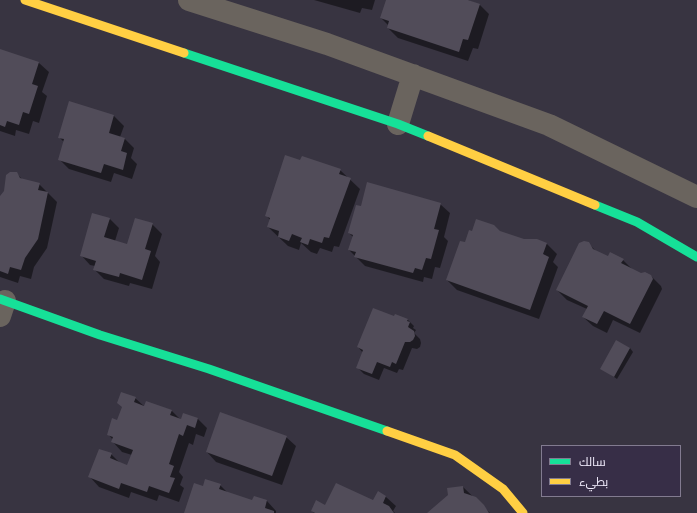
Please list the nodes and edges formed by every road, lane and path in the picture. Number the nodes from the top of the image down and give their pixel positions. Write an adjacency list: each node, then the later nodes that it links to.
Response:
1 (25, 0): 4 (street)
2 (189, 0): 3 (street)
3 (413, 75): 4 (street); 5 (street)
4 (398, 124): 6 (street)
5 (697, 197)
6 (697, 257)
7 (2, 305): 8 (street)
8 (523, 513)

